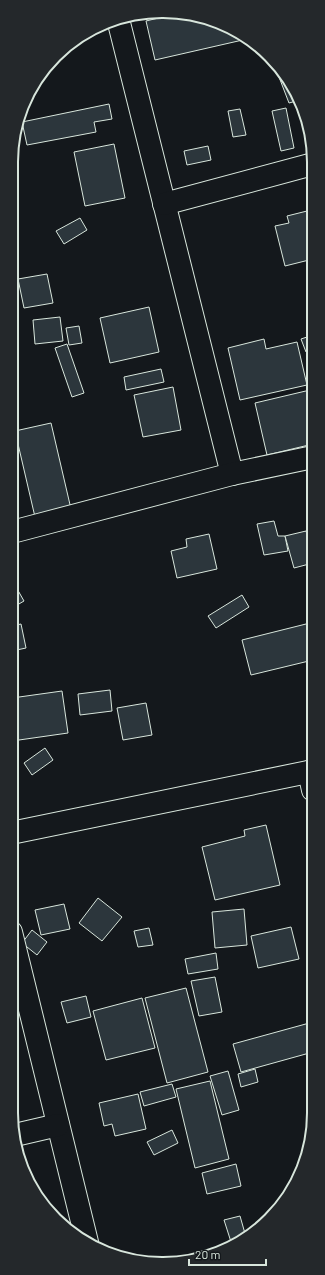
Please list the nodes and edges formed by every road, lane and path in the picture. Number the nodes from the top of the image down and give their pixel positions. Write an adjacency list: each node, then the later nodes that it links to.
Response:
1 (119, 25): 3 (street)
2 (307, 166): 3 (street)
3 (164, 204): 5 (street)
4 (307, 457): 5 (street)
5 (232, 474): 6 (street)
6 (18, 530)
7 (307, 778): 8 (street)
8 (18, 832)
9 (18, 961): 10 (street)
10 (58, 1125): 11 (street); 12 (street)
11 (20, 1134)
12 (85, 1235)

